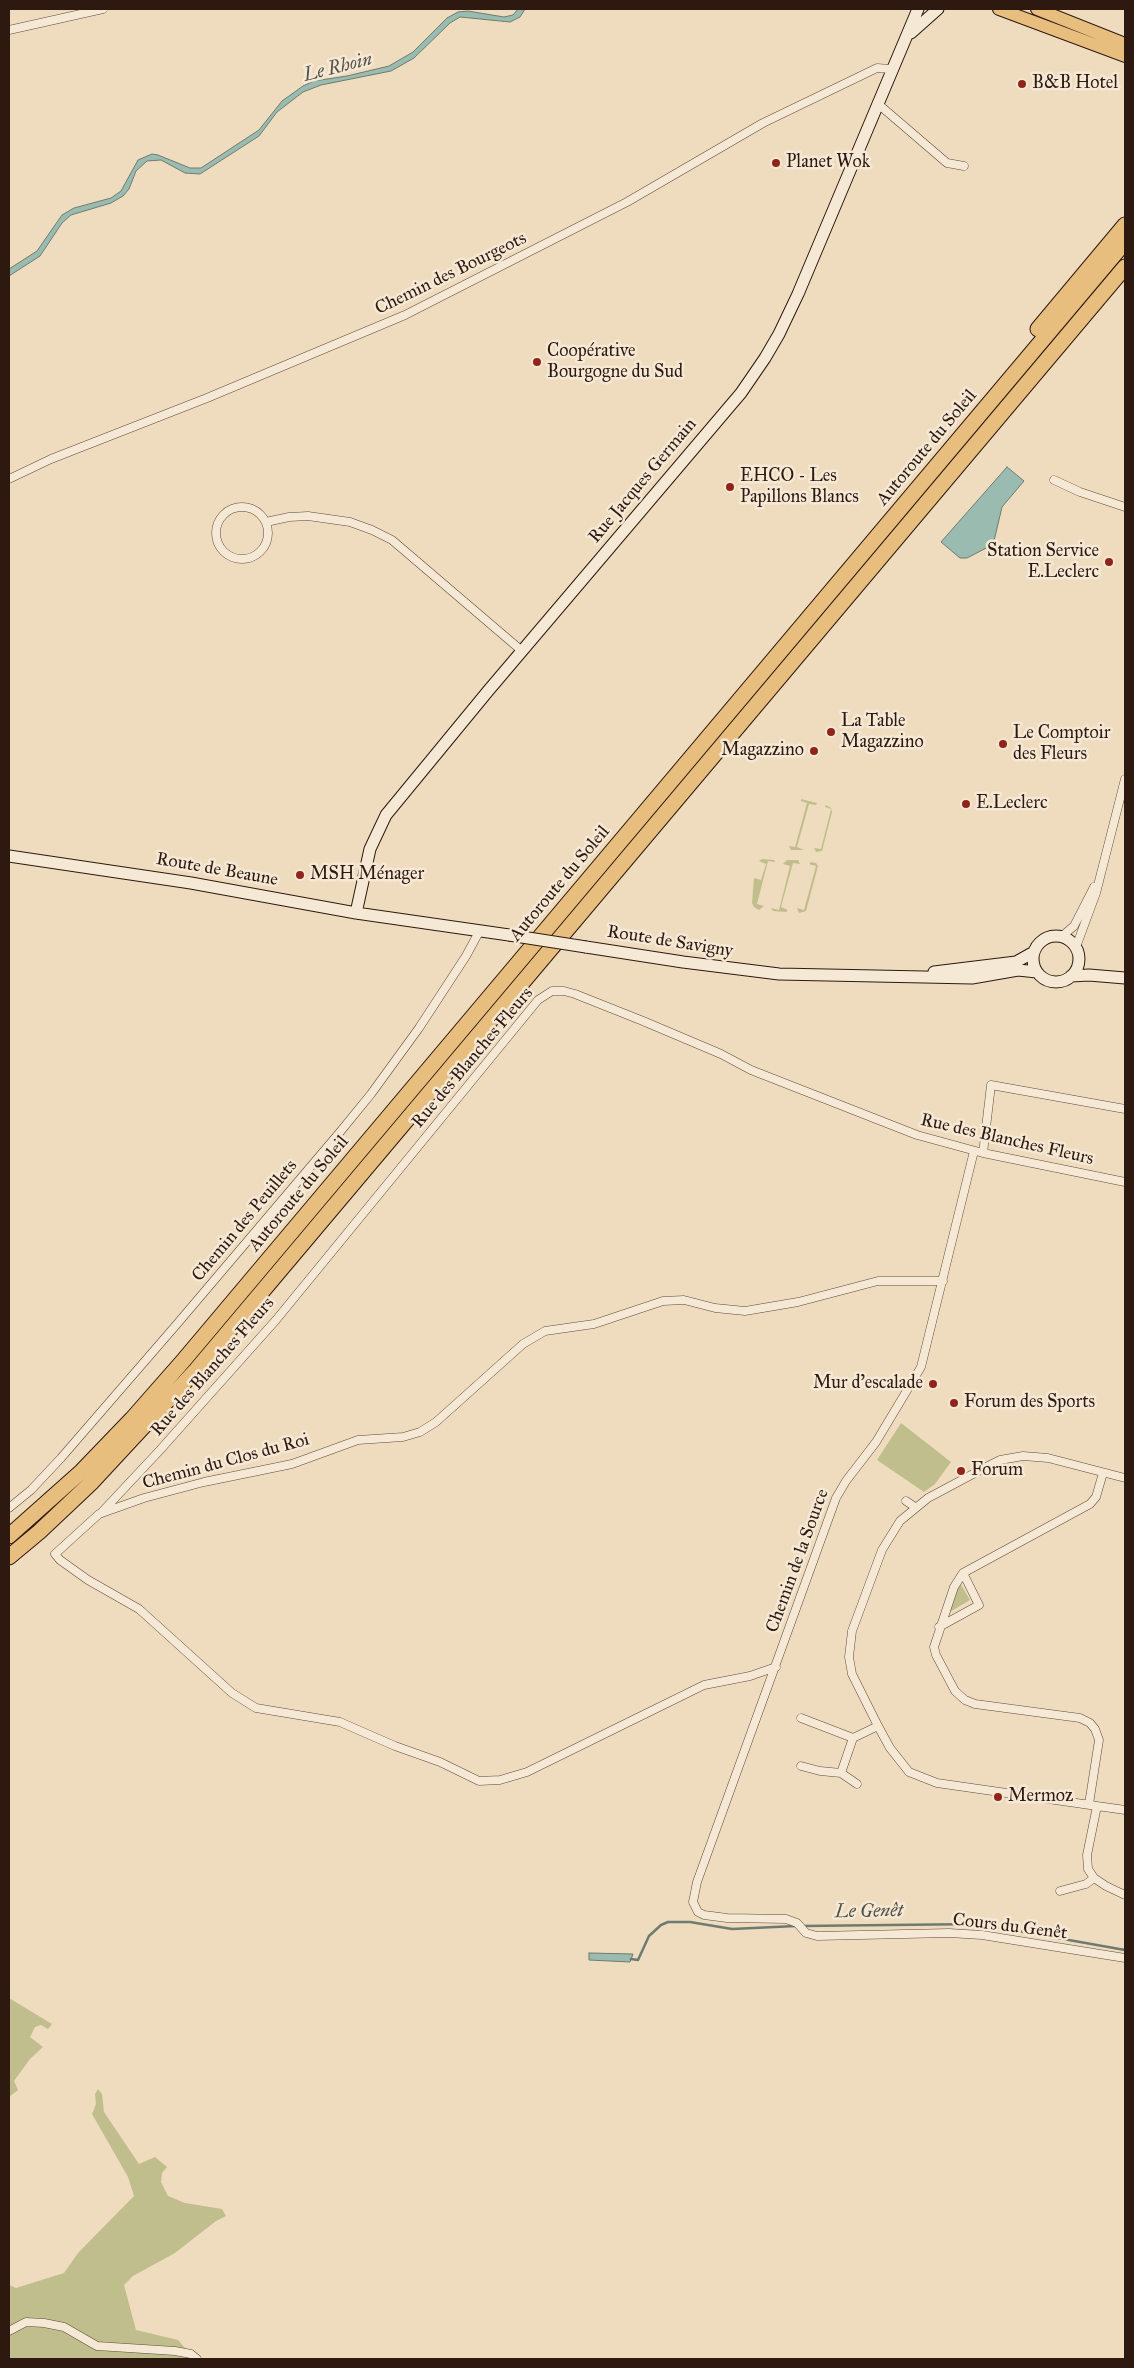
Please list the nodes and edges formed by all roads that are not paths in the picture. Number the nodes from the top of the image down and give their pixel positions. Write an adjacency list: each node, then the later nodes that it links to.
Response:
1 (103, 9): 6 (street)
2 (918, 9): 7 (main road, Rue Jacques Germain)
3 (938, 9): 7 (main road, Rue Jacques Germain)
4 (999, 9): 9 (main road)
5 (1036, 9): 8 (main road)
6 (9, 30)
7 (908, 36): 10 (main road, Rue Jacques Germain)
8 (1125, 44)
9 (1125, 56)
10 (891, 69): 11 (main road, Rue Jacques Germain); 17 (street, Chemin des Bourgeots)
11 (877, 103): 12 (street); 21 (main road, Rue Jacques Germain)
12 (964, 166)
13 (1125, 225): 16 (highway)
14 (1125, 242): 16 (highway, Autoroute du Soleil)
15 (1125, 266): 48 (highway, Autoroute du Soleil)
16 (935, 468): 47 (highway, Autoroute du Soleil)
17 (9, 479)
18 (1054, 480): 19 (street)
19 (1125, 506)
20 (266, 522): 20 (street); 21 (street)
21 (522, 651): 25 (main road, Rue Jacques Germain)
22 (1125, 780): 24 (street)
23 (9, 856): 25 (main road, Route de Beaune)
24 (1097, 883): 28 (street); 30 (street)
25 (356, 913): 26 (main road, Route de Beaune)
26 (419, 923): 27 (main road, Route de Savigny)
27 (479, 932): 32 (main road, Route de Savigny, bridge); 45 (street, Chemin des Peuillets)
28 (1061, 937): 29 (main road); 30 (main road)
29 (1034, 952): 31 (main road); 32 (main road, Route de Savigny)
30 (1078, 953): 33 (main road); 34 (main road)
31 (1038, 972): 32 (main road, Route de Savigny); 33 (main road)
32 (988, 975)
33 (1071, 976): 34 (main road)
34 (1106, 976): 35 (main road)
35 (1125, 978)
36 (1125, 1109): 38 (street)
37 (974, 1151): 38 (street, Rue des Blanches Fleurs); 40 (street, Chemin de la Source); 46 (street, Rue des Blanches Fleurs)
38 (983, 1153): 39 (street, Rue des Blanches Fleurs)
39 (1125, 1182)
40 (943, 1281): 46 (street, Chemin du Clos du Roi); 51 (street, Chemin de la Source)
41 (1103, 1473): 42 (street); 44 (street); 49 (street)
42 (1125, 1478)
43 (906, 1501): 44 (street)
44 (915, 1507): 53 (street)
45 (9, 1508)
46 (99, 1514): 51 (street, Chemin du Clos du Roi)
47 (9, 1536)
48 (9, 1557)
49 (963, 1573): 50 (street); 50 (street)
50 (939, 1627): 58 (street)
51 (776, 1667): 63 (street, Chemin de la Source)
52 (801, 1718): 54 (street)
53 (878, 1726): 54 (street); 58 (street)
54 (853, 1738): 56 (street)
55 (801, 1766): 56 (street)
56 (841, 1773): 57 (street)
57 (857, 1784)
58 (1093, 1805): 59 (street); 60 (street)
59 (1125, 1810)
60 (1094, 1878): 61 (street); 62 (street)
61 (1060, 1891)
62 (1125, 1895)
63 (694, 1907): 64 (street, Cours du Genêt)
64 (1125, 1958)
65 (9, 2331): 66 (street)
66 (197, 2359)

